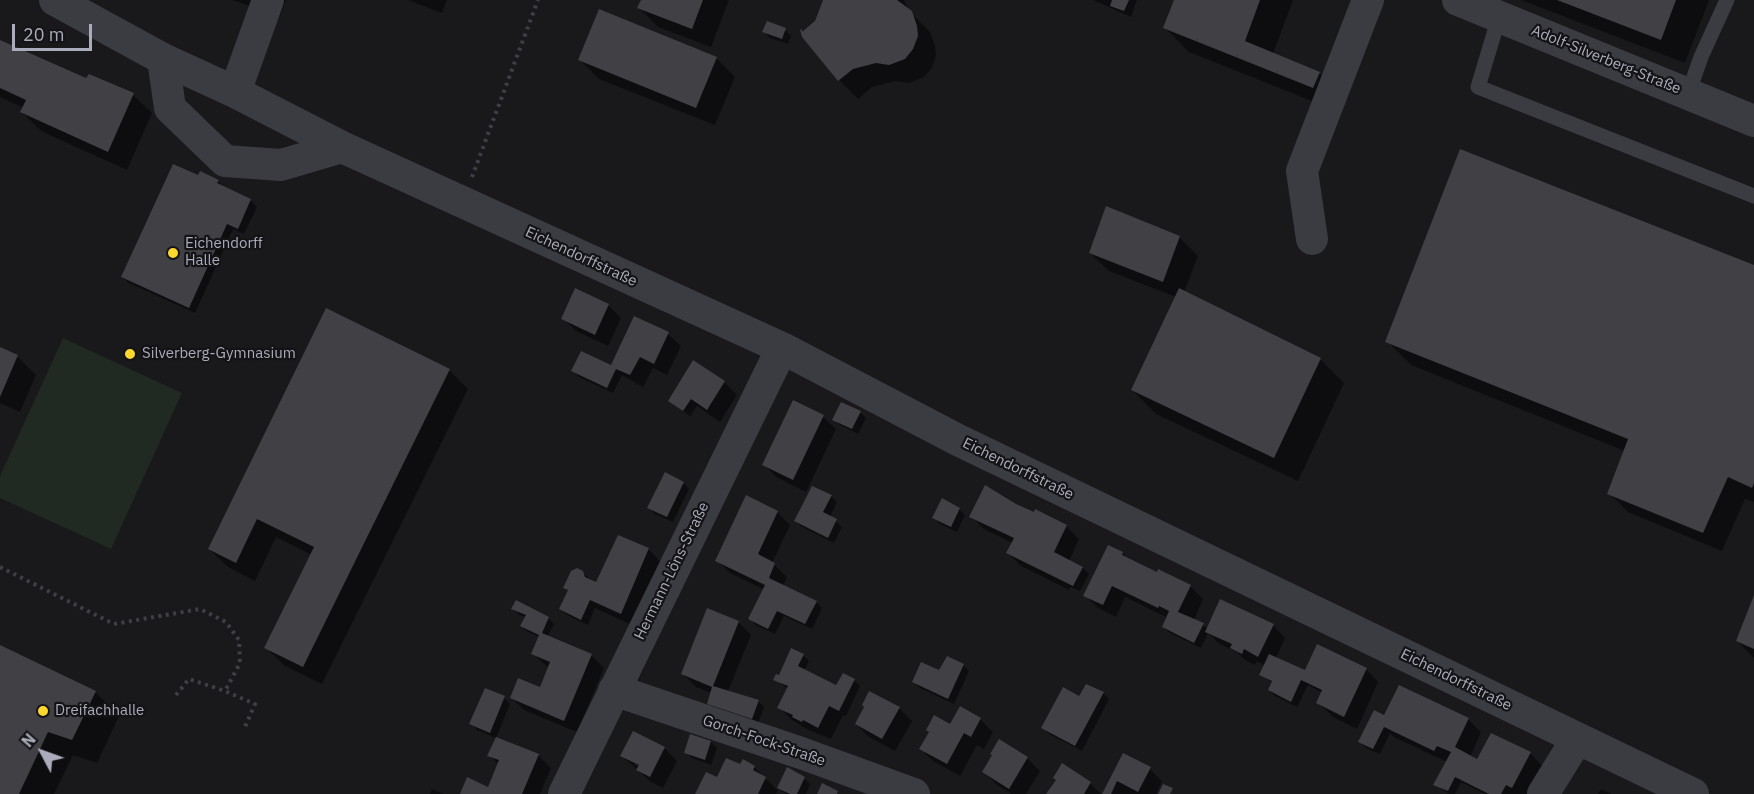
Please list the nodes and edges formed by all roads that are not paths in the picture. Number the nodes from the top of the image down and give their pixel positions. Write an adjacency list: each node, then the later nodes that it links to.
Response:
1 (55, 0): 7 (street, Eichendorffstraße)
2 (268, 0): 8 (street)
3 (1368, 0): 13 (street)
4 (1458, 0): 6 (street, Adolf-Silverberg-Straße)
5 (1727, 0): 9 (lane)
6 (1499, 17): 9 (street, Adolf-Silverberg-Straße); 12 (lane)
7 (163, 59): 8 (street, Eichendorffstraße); 11 (street)
8 (235, 92): 11 (street, Eichendorffstraße)
9 (1688, 94): 10 (street, Adolf-Silverberg-Straße)
10 (1754, 121)
11 (342, 147): 14 (street, Eichendorffstraße)
12 (1754, 196)
13 (1312, 239)
14 (782, 348): 15 (street, Hermann-Löns-Straße); 16 (street, Eichendorffstraße)
15 (614, 690): 17 (street, Hermann-Löns-Straße); 18 (street, Gorch-Fock-Straße)
16 (1576, 739): 19 (street); 20 (street, Eichendorffstraße)
17 (564, 794)
18 (914, 794)
19 (1543, 794)
20 (1694, 794)

